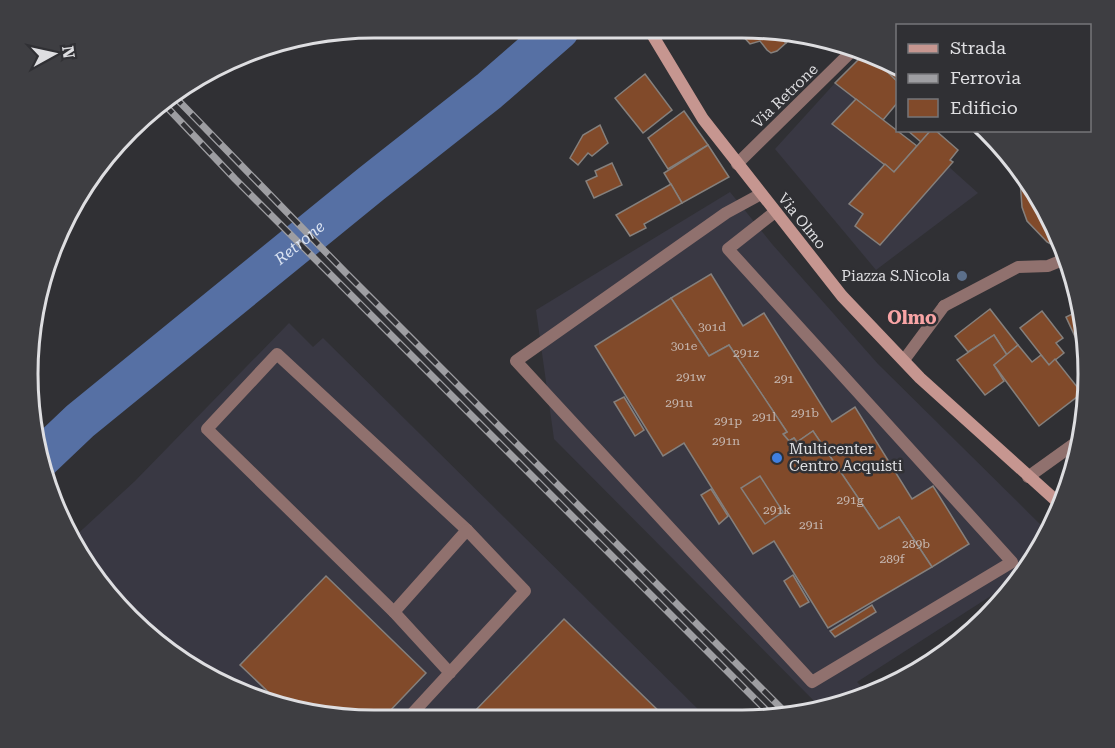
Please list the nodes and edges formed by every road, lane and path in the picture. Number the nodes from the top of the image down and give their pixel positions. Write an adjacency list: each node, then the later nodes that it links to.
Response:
1 (654, 38): 3 (main road, Via Olmo)
2 (848, 55): 3 (street, Via Retrone)
3 (737, 164): 4 (main road, Via Olmo)
4 (760, 194): 5 (main road, Via Olmo); 5 (street)
5 (775, 212): 7 (main road, Via Olmo)
6 (1058, 262): 7 (street)
7 (904, 360): 9 (main road, Via Olmo)
8 (1069, 447): 9 (street)
9 (1028, 477): 10 (main road, Via Olmo)
10 (1054, 499)
11 (467, 530): 12 (street); 12 (street); 13 (street)
12 (394, 612): 13 (street)
13 (450, 673): 14 (street)
14 (416, 710)

